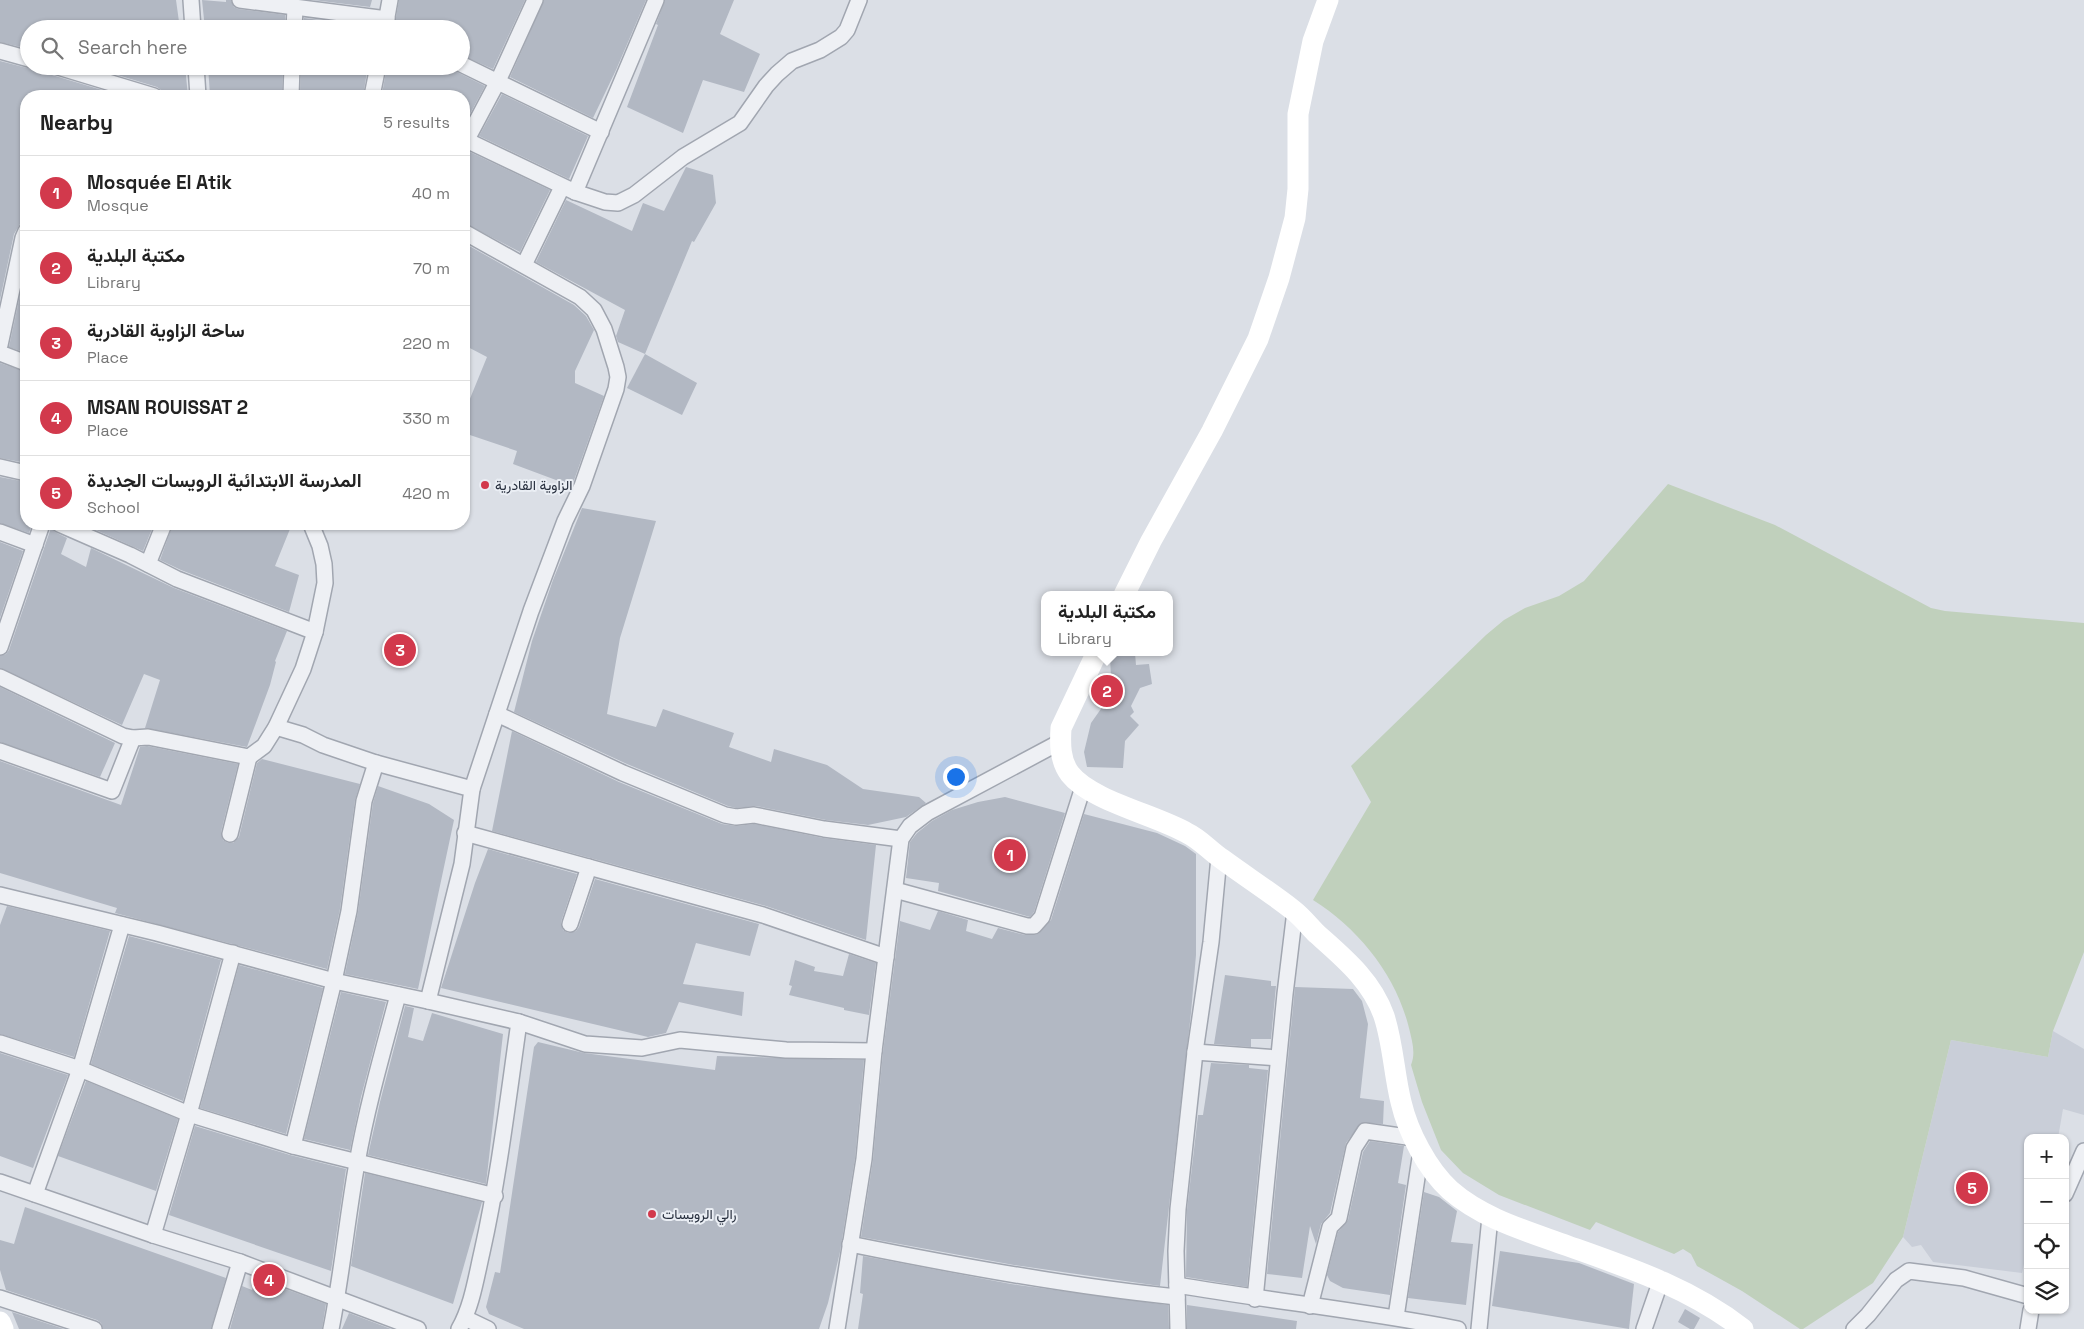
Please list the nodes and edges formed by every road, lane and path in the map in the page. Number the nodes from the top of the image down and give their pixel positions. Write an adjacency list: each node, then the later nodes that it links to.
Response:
1 (191, 0): 9 (street)
2 (240, 0): 8 (street)
3 (390, 0): 12 (street)
4 (535, 0): 20 (street)
5 (656, 0): 26 (street)
6 (859, 0): 28 (street)
7 (1328, 0): 45 (street)
8 (295, 8): 10 (street); 11 (street)
9 (192, 20)
10 (294, 20)
11 (356, 20)
12 (387, 20)
13 (0, 51): 14 (street)
14 (20, 57)
15 (470, 68): 20 (street)
16 (85, 75): 21 (street)
17 (197, 75): 22 (street)
18 (292, 75): 23 (street)
19 (376, 75): 24 (street)
20 (498, 81): 25 (street); 26 (street)
21 (134, 90)
22 (198, 90)
23 (291, 90)
24 (373, 90)
25 (470, 132)
26 (601, 132): 28 (street)
27 (470, 143): 28 (street)
28 (569, 189): 31 (street)
29 (470, 235): 31 (street)
30 (20, 246): 32 (street)
31 (524, 265): 50 (street)
32 (6, 284): 33 (street)
33 (0, 345)
34 (0, 353): 35 (street)
35 (20, 361)
36 (0, 467): 37 (street)
37 (20, 472)
38 (40, 530): 43 (street)
39 (72, 530): 44 (street)
40 (162, 530): 44 (street)
41 (313, 530): 46 (street)
42 (0, 532): 43 (street)
43 (35, 545): 47 (street)
44 (148, 564): 46 (street)
45 (1126, 591)
46 (314, 632): 51 (street)
47 (0, 646)
48 (1095, 656): 53 (street)
49 (0, 677): 52 (street)
50 (497, 714): 58 (street); 61 (street)
51 (276, 727): 55 (street); 56 (street)
52 (133, 738): 54 (street); 55 (street)
53 (1060, 742): 57 (street); 61 (street)
54 (0, 751)
55 (249, 757): 60 (street)
56 (376, 764): 58 (street); 71 (street)
57 (1084, 787): 62 (street); 64 (street)
58 (472, 789): 59 (street)
59 (465, 833): 63 (street); 73 (street)
60 (230, 834)
61 (901, 839): 64 (street)
62 (1219, 857): 66 (street); 77 (street)
63 (590, 867): 67 (street); 70 (street)
64 (895, 890): 70 (street)
65 (0, 897): 68 (street)
66 (1295, 911): 78 (street); 81 (street)
67 (570, 924)
68 (122, 925): 69 (street); 79 (street)
69 (232, 953): 71 (street); 80 (street)
70 (886, 957): 76 (street)
71 (334, 981): 72 (street); 82 (street)
72 (398, 995): 73 (street); 84 (street)
73 (428, 1001): 74 (street)
74 (519, 1022): 76 (street); 88 (street)
75 (0, 1043): 79 (street)
76 (874, 1051): 91 (street)
77 (1195, 1052): 78 (street); 94 (street)
78 (1278, 1058): 98 (street)
79 (80, 1069): 80 (street); 87 (street)
80 (189, 1114): 82 (street); 90 (street)
81 (1417, 1145): 89 (street); 99 (street); 101 (street)
82 (293, 1146): 84 (street)
83 (2084, 1151): 86 (street)
84 (357, 1162): 88 (street); 97 (street)
85 (0, 1182): 87 (street)
86 (2069, 1185)
87 (35, 1194): 90 (street)
88 (495, 1196): 103 (street)
89 (1490, 1217): 93 (street); 113 (street)
90 (153, 1235): 92 (street)
91 (850, 1244): 94 (street); 110 (street)
92 (240, 1262): 97 (street); 106 (street)
93 (1661, 1280): 114 (street); 115 (street)
94 (1177, 1291): 98 (street); 111 (street)
95 (2024, 1295): 116 (street)
96 (0, 1298): 105 (street)
97 (337, 1298): 107 (street); 108 (street)
98 (1255, 1298): 99 (street)
99 (1310, 1306): 101 (street)
100 (2030, 1314): 117 (street)
101 (1396, 1317): 112 (street)
102 (0, 1322): 104 (street)
103 (462, 1324): 109 (street)
104 (3, 1329)
105 (94, 1329)
106 (220, 1329)
107 (331, 1329)
108 (418, 1329)
109 (488, 1329)
110 (837, 1329)
111 (1178, 1329)
112 (1458, 1329)
113 (1479, 1329)
114 (1644, 1329)
115 (1743, 1329)
116 (1854, 1329)
117 (2028, 1329)

